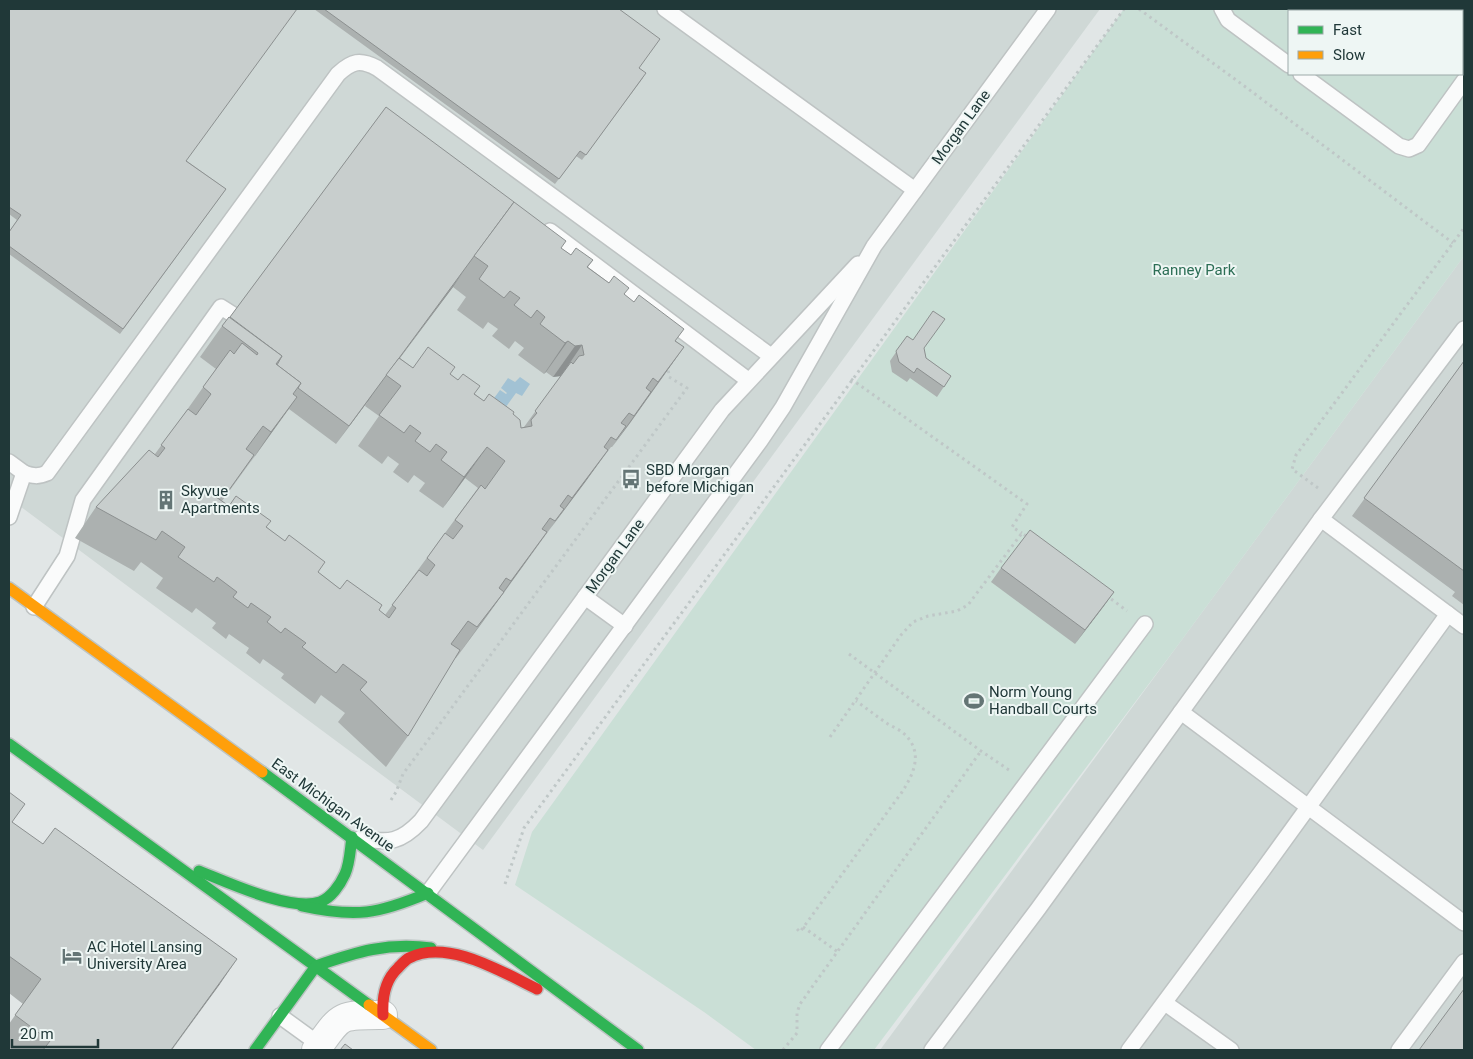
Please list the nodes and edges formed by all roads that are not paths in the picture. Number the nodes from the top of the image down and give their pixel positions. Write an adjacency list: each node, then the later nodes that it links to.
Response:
1 (665, 9): 7 (lane)
2 (1048, 9): 7 (lane, Morgan Lane)
3 (1222, 9): 4 (lane)
4 (1288, 64)
5 (1302, 75): 6 (lane)
6 (1464, 81)
7 (915, 190): 9 (lane, Morgan Lane)
8 (536, 220): 13 (lane)
9 (874, 246): 12 (lane, Morgan Lane); 23 (lane, Morgan Lane)
10 (232, 314): 20 (lane)
11 (1464, 329): 17 (lane)
12 (771, 356): 13 (lane, Morgan Lane); 15 (lane)
13 (748, 380): 19 (lane, Morgan Lane)
14 (9, 462): 15 (lane)
15 (24, 472): 16 (lane)
16 (9, 516)
17 (1321, 519): 21 (lane); 25 (lane)
18 (9, 588): 20 (main road, East Michigan Avenue)
19 (586, 597): 23 (lane); 28 (lane, Morgan Lane)
20 (34, 606): 28 (main road, East Michigan Avenue)
21 (1448, 614): 24 (lane); 27 (lane)
22 (1145, 624): 45 (lane)
23 (625, 626): 30 (lane, Morgan Lane)
24 (1464, 626)
25 (1181, 712): 27 (lane); 41 (lane)
26 (9, 744): 29 (main road)
27 (1308, 807): 32 (lane); 36 (lane)
28 (352, 837): 30 (main road, East Michigan Avenue); 31 (main road)
29 (167, 859): 31 (main road); 35 (main road)
30 (428, 893): 31 (main road); 37 (main road, East Michigan Avenue)
31 (295, 904)
32 (1464, 923)
33 (447, 952): 35 (main road); 37 (main road); 38 (main road)
34 (1464, 962): 48 (lane)
35 (316, 966): 38 (main road); 39 (main road)
36 (1165, 1003): 46 (lane); 47 (lane)
37 (586, 1011): 44 (main road, East Michigan Avenue)
38 (383, 1015): 40 (street); 43 (main road)
39 (280, 1016): 40 (lane); 42 (main road)
40 (318, 1047)
41 (939, 1048)
42 (255, 1050)
43 (431, 1050)
44 (638, 1050)
45 (828, 1050)
46 (1129, 1050)
47 (1231, 1050)
48 (1399, 1050)

